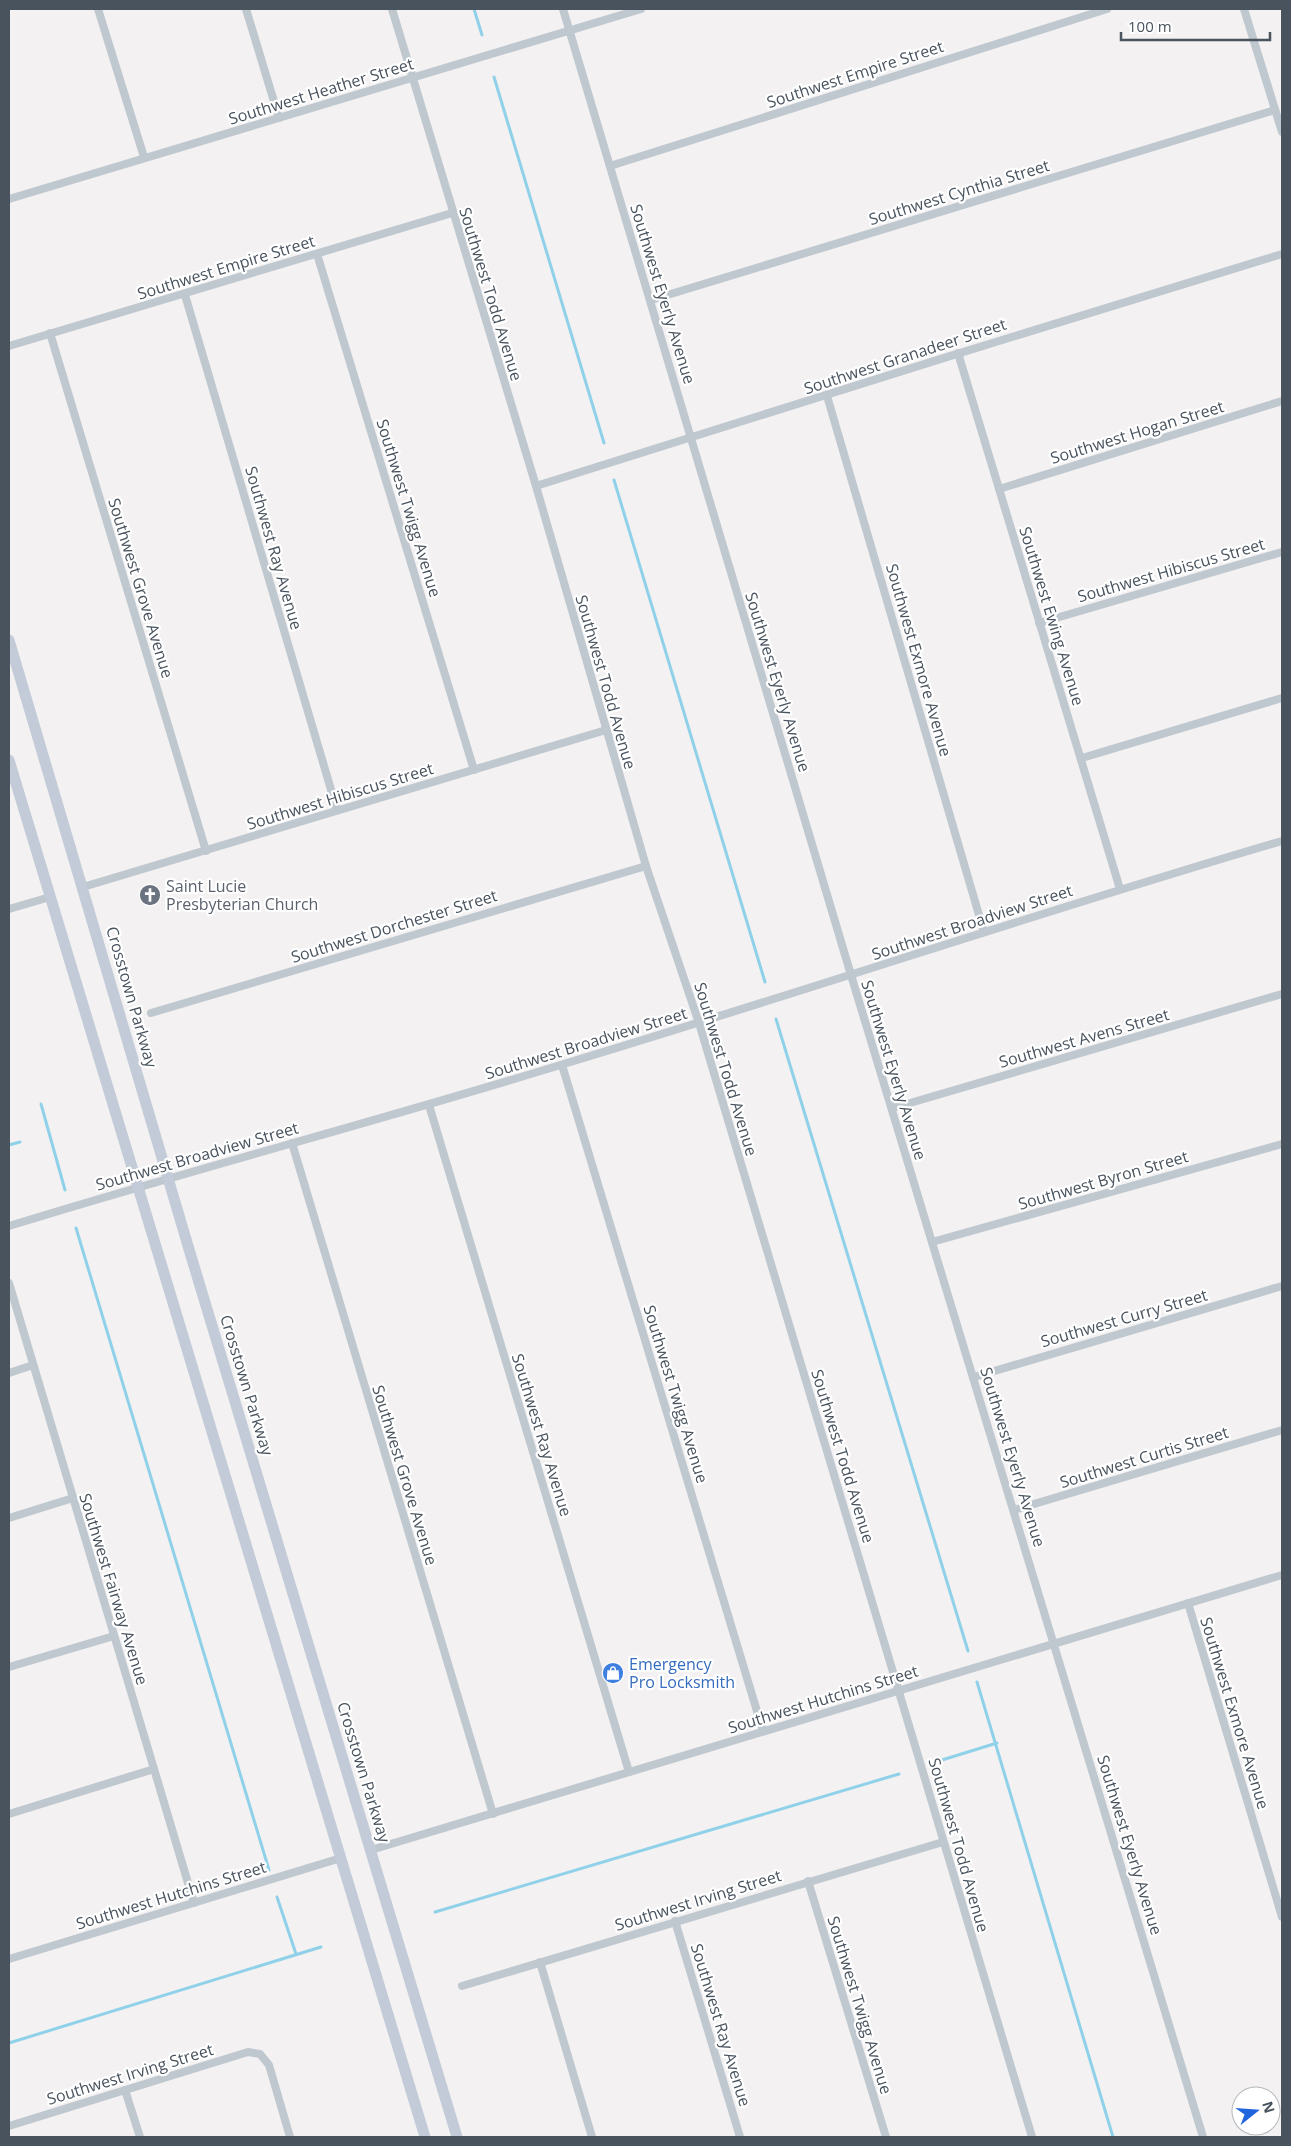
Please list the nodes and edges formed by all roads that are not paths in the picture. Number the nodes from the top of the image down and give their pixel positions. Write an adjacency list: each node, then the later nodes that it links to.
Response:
1 (98, 9): 13 (street)
2 (246, 9): 11 (street)
3 (392, 9): 9 (street, Southwest Todd Avenue)
4 (563, 9): 8 (street, Southwest Eyerly Avenue)
5 (642, 9): 8 (street, Southwest Heather Street)
6 (1107, 9): 14 (street, Southwest Empire Street)
7 (1244, 9): 10 (street)
8 (570, 31): 9 (street, Southwest Heather Street); 14 (street, Southwest Eyerly Avenue)
9 (413, 78): 11 (street, Southwest Heather Street); 16 (street, Southwest Todd Avenue)
10 (1275, 110): 12 (street); 20 (street, Southwest Cynthia Street)
11 (279, 118): 13 (street, Southwest Heather Street)
12 (1282, 132)
13 (144, 157): 15 (street, Southwest Heather Street)
14 (610, 166): 20 (street, Southwest Eyerly Avenue)
15 (9, 199)
16 (452, 213): 17 (street, Southwest Empire Street); 27 (street, Southwest Todd Avenue)
17 (317, 254): 19 (street, Southwest Empire Street); 36 (street, Southwest Twigg Avenue)
18 (1282, 254): 23 (street, Southwest Granadeer Street)
19 (185, 294): 21 (street, Southwest Empire Street); 37 (street, Southwest Ray Avenue)
20 (651, 300): 26 (street, Southwest Eyerly Avenue)
21 (50, 333): 22 (street, Southwest Empire Street); 39 (street, Southwest Grove Avenue)
22 (9, 346)
23 (958, 353): 24 (street, Southwest Granadeer Street); 28 (street, Southwest Ewing Avenue)
24 (827, 396): 26 (street, Southwest Granadeer Street); 45 (street, Southwest Exmore Avenue)
25 (1282, 401): 28 (street, Southwest Hogan Street)
26 (690, 437): 27 (street, Southwest Granadeer Street); 46 (street, Southwest Eyerly Avenue)
27 (536, 486): 33 (street, Southwest Todd Avenue)
28 (999, 489): 30 (street, Southwest Ewing Avenue)
29 (1282, 552): 30 (street, Southwest Hibiscus Street)
30 (1039, 623): 34 (street, Southwest Ewing Avenue)
31 (9, 640): 41 (main road, Crosstown Parkway)
32 (1282, 698): 34 (street)
33 (606, 730): 36 (street, Southwest Hibiscus Street); 40 (street, Southwest Todd Avenue)
34 (1082, 758): 42 (street, Southwest Ewing Avenue)
35 (9, 760): 43 (main road)
36 (474, 770): 37 (street, Southwest Hibiscus Street)
37 (337, 810): 39 (street, Southwest Hibiscus Street)
38 (1282, 841): 42 (street, Southwest Broadview Street)
39 (206, 851): 41 (street, Southwest Hibiscus Street)
40 (646, 866): 48 (street, Southwest Dorchester Street); 49 (street, Southwest Todd Avenue)
41 (83, 887): 55 (main road, Crosstown Parkway)
42 (1120, 889): 45 (street, Southwest Broadview Street)
43 (50, 897): 44 (street); 56 (main road)
44 (9, 909)
45 (984, 932): 46 (street, Southwest Broadview Street)
46 (851, 975): 49 (street, Southwest Broadview Street); 52 (street, Southwest Eyerly Avenue)
47 (1282, 994): 52 (street, Southwest Avens Street)
48 (151, 1013)
49 (699, 1023): 50 (street, Southwest Broadview Street); 73 (street, Southwest Todd Avenue)
50 (562, 1065): 51 (street, Southwest Broadview Street); 74 (street, Southwest Twigg Avenue)
51 (429, 1105): 53 (street, Southwest Broadview Street); 76 (street, Southwest Ray Avenue)
52 (893, 1108): 58 (street, Southwest Eyerly Avenue)
53 (292, 1143): 55 (street, Southwest Broadview Street); 78 (street, Southwest Grove Avenue)
54 (1282, 1144): 58 (street, Southwest Byron Street)
55 (168, 1178): 56 (street, Southwest Broadview Street); 80 (main road, Crosstown Parkway)
56 (139, 1186): 57 (street, Southwest Broadview Street); 81 (main road)
57 (9, 1226)
58 (932, 1242): 63 (street, Southwest Eyerly Avenue)
59 (9, 1283): 61 (street, Southwest Fairway Avenue)
60 (1282, 1286): 63 (street, Southwest Curry Street)
61 (33, 1365): 62 (street); 65 (street, Southwest Fairway Avenue)
62 (9, 1373)
63 (974, 1377): 66 (street, Southwest Eyerly Avenue)
64 (1282, 1431): 66 (street, Southwest Curtis Street)
65 (73, 1498): 67 (street); 70 (street, Southwest Fairway Avenue)
66 (1014, 1510): 71 (street, Southwest Eyerly Avenue)
67 (9, 1518)
68 (1282, 1575): 69 (street, Southwest Hutchins Street)
69 (1188, 1603): 71 (street, Southwest Hutchins Street); 84 (street, Southwest Exmore Avenue)
70 (114, 1636): 72 (street); 75 (street, Southwest Fairway Avenue)
71 (1056, 1645): 73 (street, Southwest Hutchins Street); 99 (street, Southwest Eyerly Avenue)
72 (9, 1667)
73 (899, 1691): 74 (street, Southwest Hutchins Street); 79 (street, Southwest Todd Avenue)
74 (763, 1731): 76 (street, Southwest Hutchins Street)
75 (154, 1769): 77 (street); 83 (street, Southwest Fairway Avenue)
76 (629, 1772): 78 (street, Southwest Hutchins Street)
77 (9, 1814)
78 (493, 1814): 80 (street, Southwest Hutchins Street)
79 (943, 1842): 82 (street, Southwest Irving Street); 98 (street, Southwest Todd Avenue)
80 (371, 1850): 94 (main road, Crosstown Parkway)
81 (341, 1858): 83 (street, Southwest Hutchins Street); 93 (main road)
82 (808, 1881): 85 (street, Southwest Irving Street); 97 (street, Southwest Twigg Avenue)
83 (194, 1903): 86 (street, Southwest Hutchins Street)
84 (1282, 1917)
85 (675, 1921): 87 (street, Southwest Irving Street); 96 (street, Southwest Ray Avenue)
86 (9, 1959)
87 (540, 1962): 88 (street, Southwest Irving Street); 95 (street)
88 (462, 1986)
89 (125, 2090): 90 (street, Southwest Irving Street); 91 (street); 92 (street, Southwest Irving Street)
90 (9, 2126)
91 (140, 2137)
92 (290, 2137)
93 (425, 2137)
94 (457, 2137)
95 (592, 2137)
96 (740, 2137)
97 (886, 2137)
98 (1032, 2137)
99 (1203, 2137)

